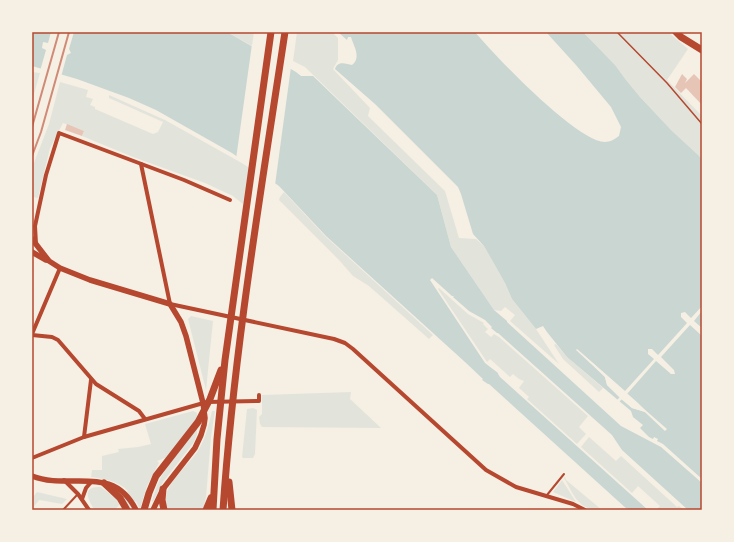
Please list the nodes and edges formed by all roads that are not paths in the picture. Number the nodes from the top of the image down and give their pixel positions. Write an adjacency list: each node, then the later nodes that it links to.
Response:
1 (270, 32): 16 (main road)
2 (285, 32): 23 (main road)
3 (676, 32): 5 (main road)
4 (684, 32): 5 (main road)
5 (691, 43): 6 (main road)
6 (702, 50)
7 (141, 164): 8 (street); 10 (street); 14 (street)
8 (230, 200)
9 (32, 239): 10 (street)
10 (36, 244): 12 (street)
11 (32, 252): 12 (street)
12 (49, 261): 13 (street)
13 (60, 268): 14 (street); 15 (street)
14 (170, 304): 19 (street); 33 (street)
15 (32, 334): 17 (street)
16 (225, 360): 29 (main road); 40 (main road)
17 (91, 380): 20 (street); 21 (street)
18 (259, 396): 19 (street)
19 (202, 403): 20 (street); 30 (street)
20 (145, 419): 21 (street)
21 (84, 437): 22 (street)
22 (32, 458)
23 (227, 467): 45 (main road); 46 (main road)
24 (564, 474): 33 (lane)
25 (32, 476): 26 (street)
26 (63, 480): 27 (street); 31 (street)
27 (92, 481): 28 (street); 34 (street)
28 (104, 484): 32 (main road)
29 (214, 488): 43 (main road); 44 (main road)
30 (163, 489): 41 (street); 42 (main road)
31 (78, 494): 34 (street); 36 (lane)
32 (123, 496): 38 (main road); 39 (street)
33 (546, 496): 35 (street)
34 (82, 498): 37 (street)
35 (583, 509)
36 (63, 510)
37 (89, 510)
38 (127, 510)
39 (136, 510)
40 (144, 510)
41 (153, 510)
42 (164, 510)
43 (206, 510)
44 (213, 510)
45 (223, 510)
46 (232, 510)

